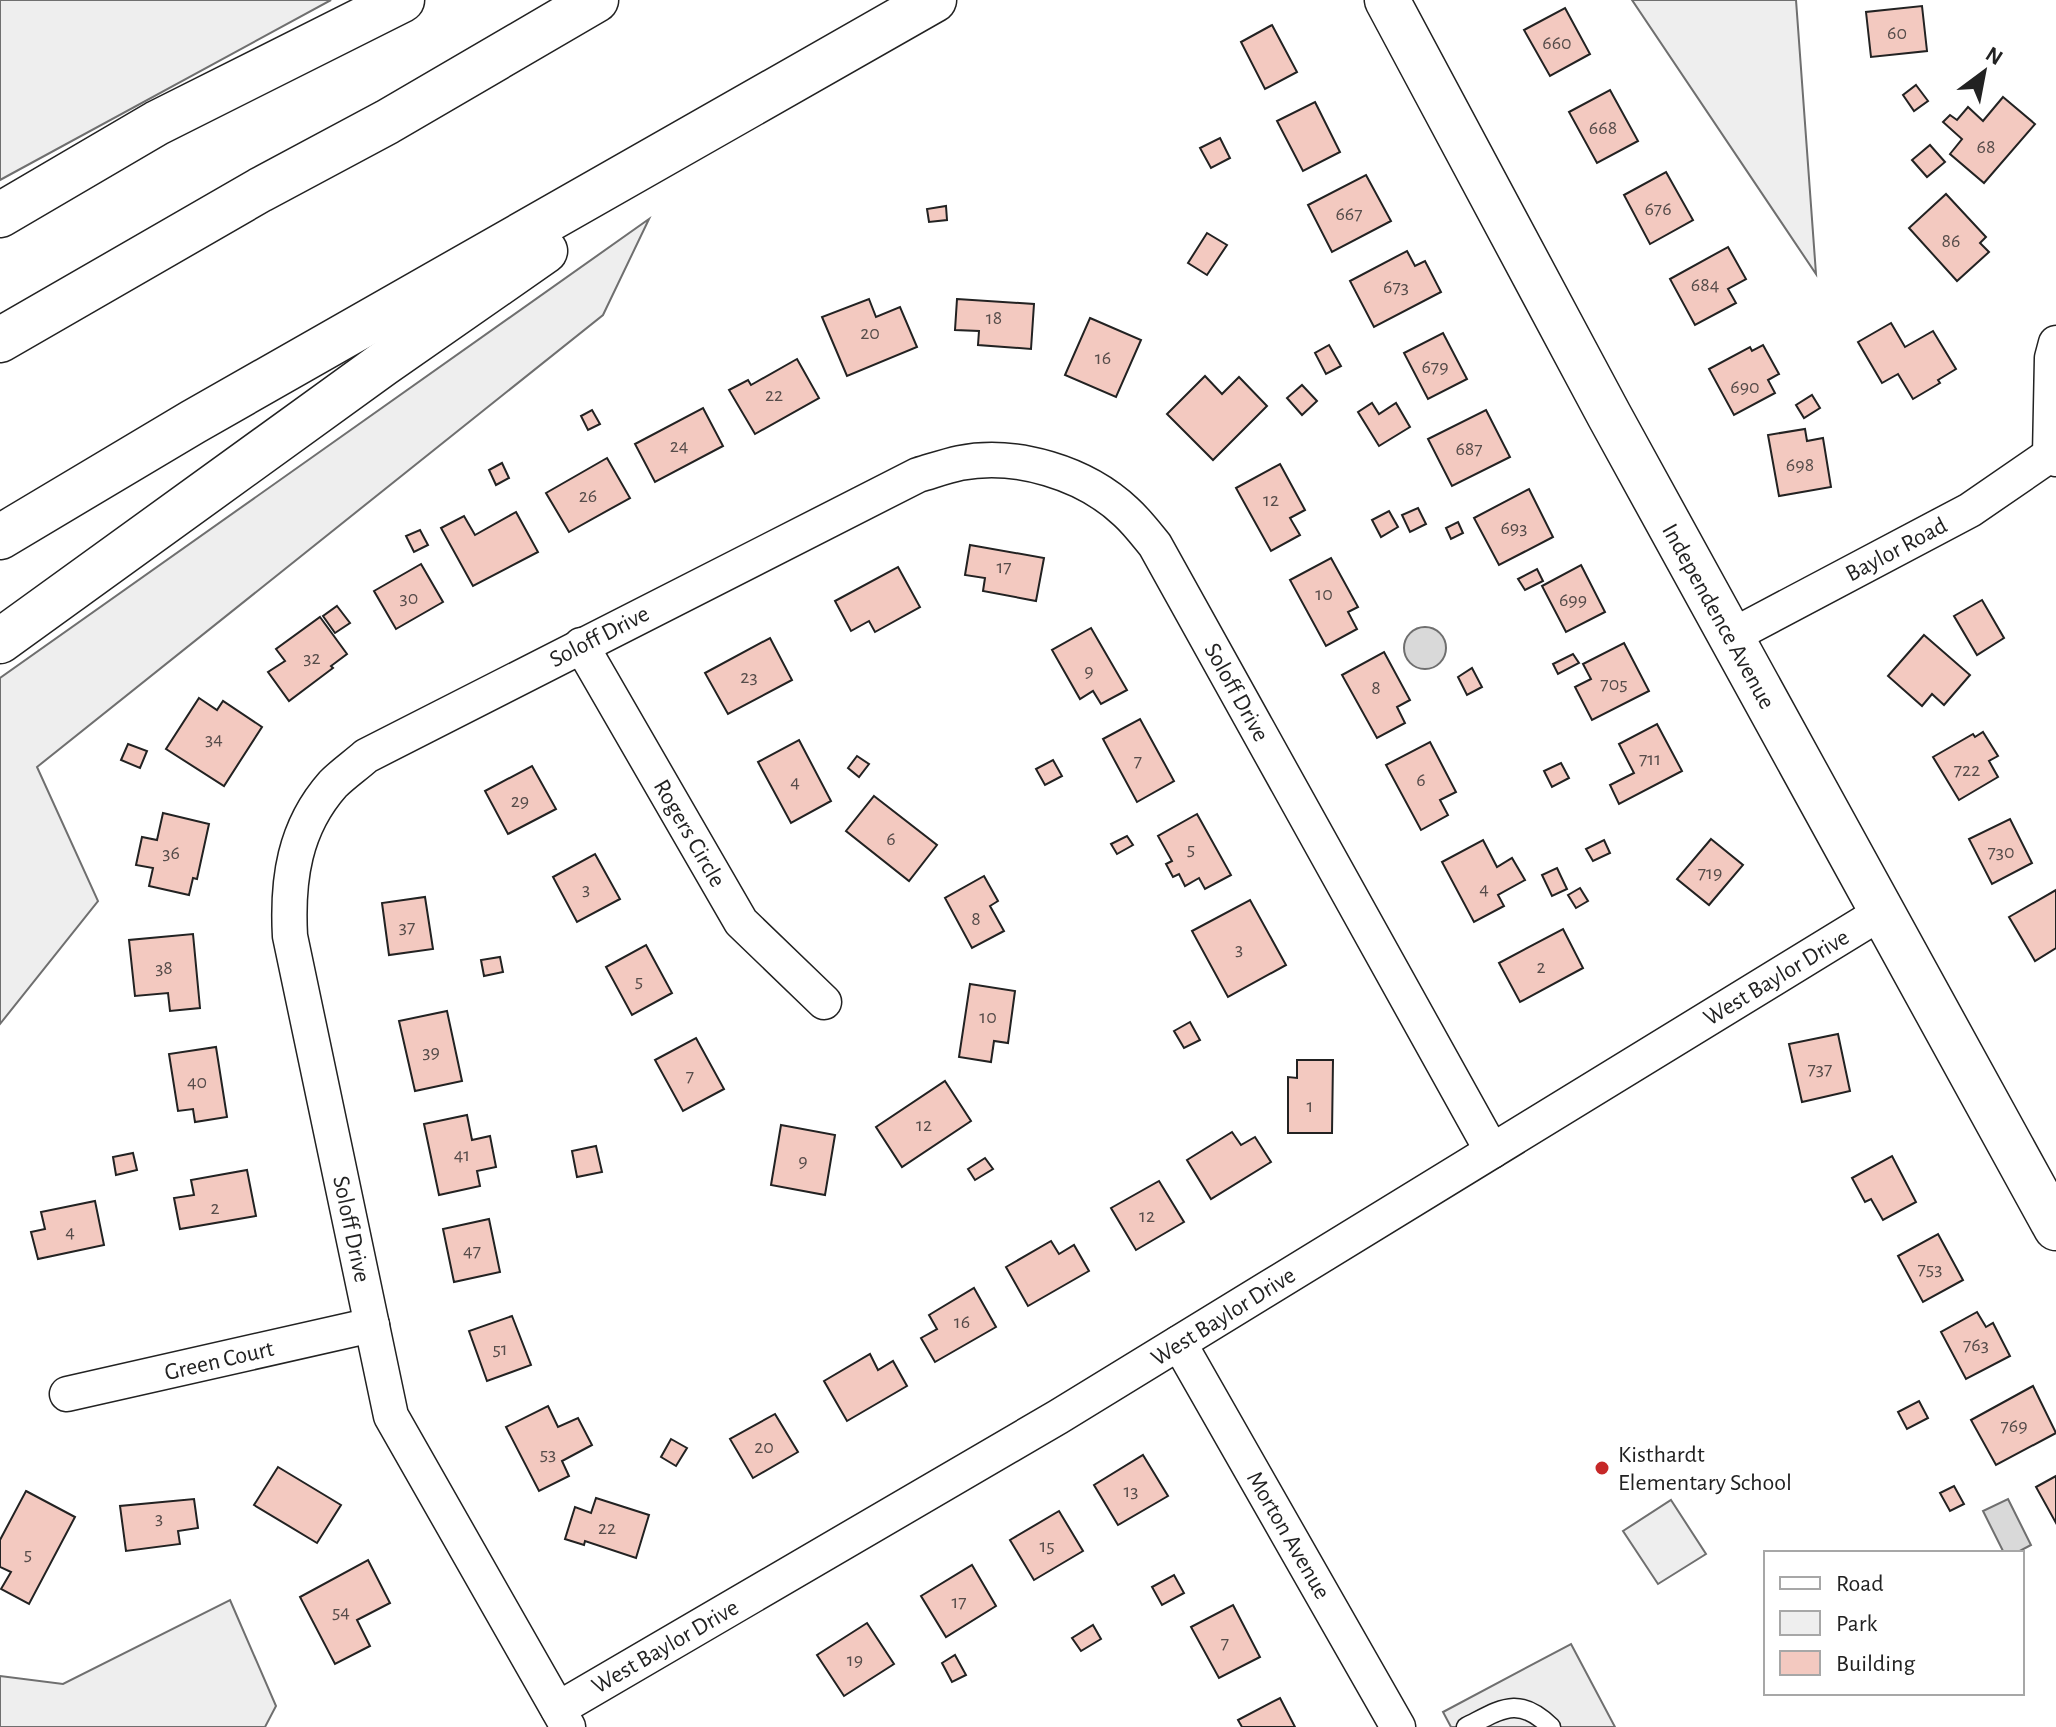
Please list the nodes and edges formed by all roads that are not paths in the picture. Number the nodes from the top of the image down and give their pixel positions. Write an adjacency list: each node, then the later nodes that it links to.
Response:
1 (402, 0): 6 (main road)
2 (596, 0): 7 (main road)
3 (934, 0): 5 (main road)
4 (1387, 0): 11 (main road, Independence Avenue)
5 (767, 96): 10 (main road); 12 (main road)
6 (0, 215)
7 (0, 340)
8 (2056, 343): 9 (street)
9 (2053, 457): 11 (street, Baylor Road)
10 (0, 537)
11 (1730, 637): 14 (main road, Independence Avenue)
12 (0, 641)
13 (581, 645): 15 (street, Rogers Circle); 16 (street, Soloff Drive); 18 (street, Soloff Drive)
14 (1882, 912): 16 (street, West Baylor Drive); 17 (main road, Independence Avenue)
15 (824, 1002)
16 (1492, 1151): 19 (street, West Baylor Drive)
17 (2056, 1228)
18 (372, 1325): 20 (street, Green Court); 21 (street, Soloff Drive)
19 (1179, 1343): 21 (street, West Baylor Drive); 22 (street, Morton Avenue)
20 (67, 1394)
21 (563, 1718)
22 (1398, 1727)
23 (1466, 1727): 24 (lane)
24 (1551, 1727)

